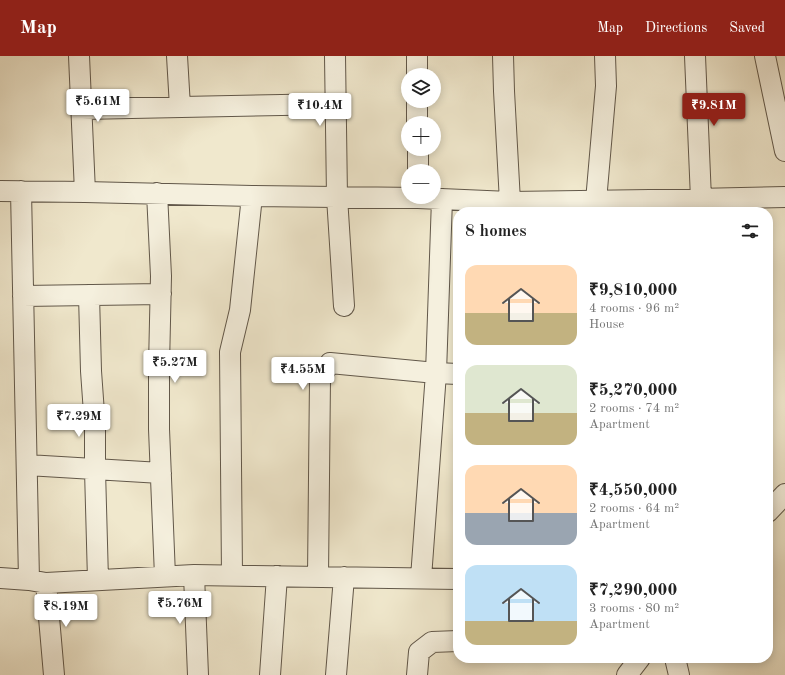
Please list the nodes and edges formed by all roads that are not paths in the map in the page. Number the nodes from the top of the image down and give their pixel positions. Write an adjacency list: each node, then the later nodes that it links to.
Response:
1 (79, 56): 12 (street)
2 (177, 56): 11 (street)
3 (335, 56): 10 (street)
4 (417, 56): 9 (street)
5 (503, 56): 26 (street)
6 (605, 56): 25 (street)
7 (695, 56): 24 (street)
8 (765, 56): 13 (street)
9 (417, 68)
10 (336, 104): 11 (street); 20 (street)
11 (180, 107): 12 (street)
12 (82, 109): 17 (street)
13 (783, 129): 14 (street)
14 (785, 151)
15 (0, 191): 16 (street)
16 (21, 191): 17 (street); 32 (street)
17 (85, 192): 18 (street)
18 (157, 193): 19 (street); 30 (street)
19 (252, 196): 20 (street); 42 (street)
20 (337, 197): 22 (street); 33 (street)
21 (785, 197): 27 (street)
22 (401, 198)
23 (442, 199): 26 (street); 34 (street)
24 (701, 199): 27 (street); 28 (street)
25 (596, 201): 28 (street); 29 (street)
26 (510, 202): 29 (street)
27 (722, 205)
28 (626, 206)
29 (532, 207)
30 (161, 294): 31 (street); 38 (street)
31 (89, 295): 32 (street); 37 (street)
32 (23, 296): 36 (street)
33 (344, 306)
34 (436, 373): 35 (street); 45 (street); 48 (street)
35 (453, 374)
36 (27, 466): 37 (street); 51 (street)
37 (95, 470): 38 (street); 50 (street)
38 (161, 474): 43 (street)
39 (785, 494): 40 (street)
40 (773, 507)
41 (194, 574): 42 (street); 43 (street); 56 (street)
42 (232, 575): 44 (street)
43 (165, 576): 50 (street)
44 (277, 576): 45 (street); 57 (street)
45 (318, 577): 46 (street)
46 (344, 577): 48 (street); 58 (street)
47 (0, 578): 51 (street)
48 (421, 578): 49 (street)
49 (453, 579)
50 (98, 580): 51 (street)
51 (38, 581): 55 (street)
52 (453, 641): 59 (street)
53 (636, 663): 60 (street)
54 (675, 663): 61 (street)
55 (54, 675)
56 (198, 675)
57 (270, 675)
58 (336, 675)
59 (417, 675)
60 (627, 675)
61 (679, 675)

